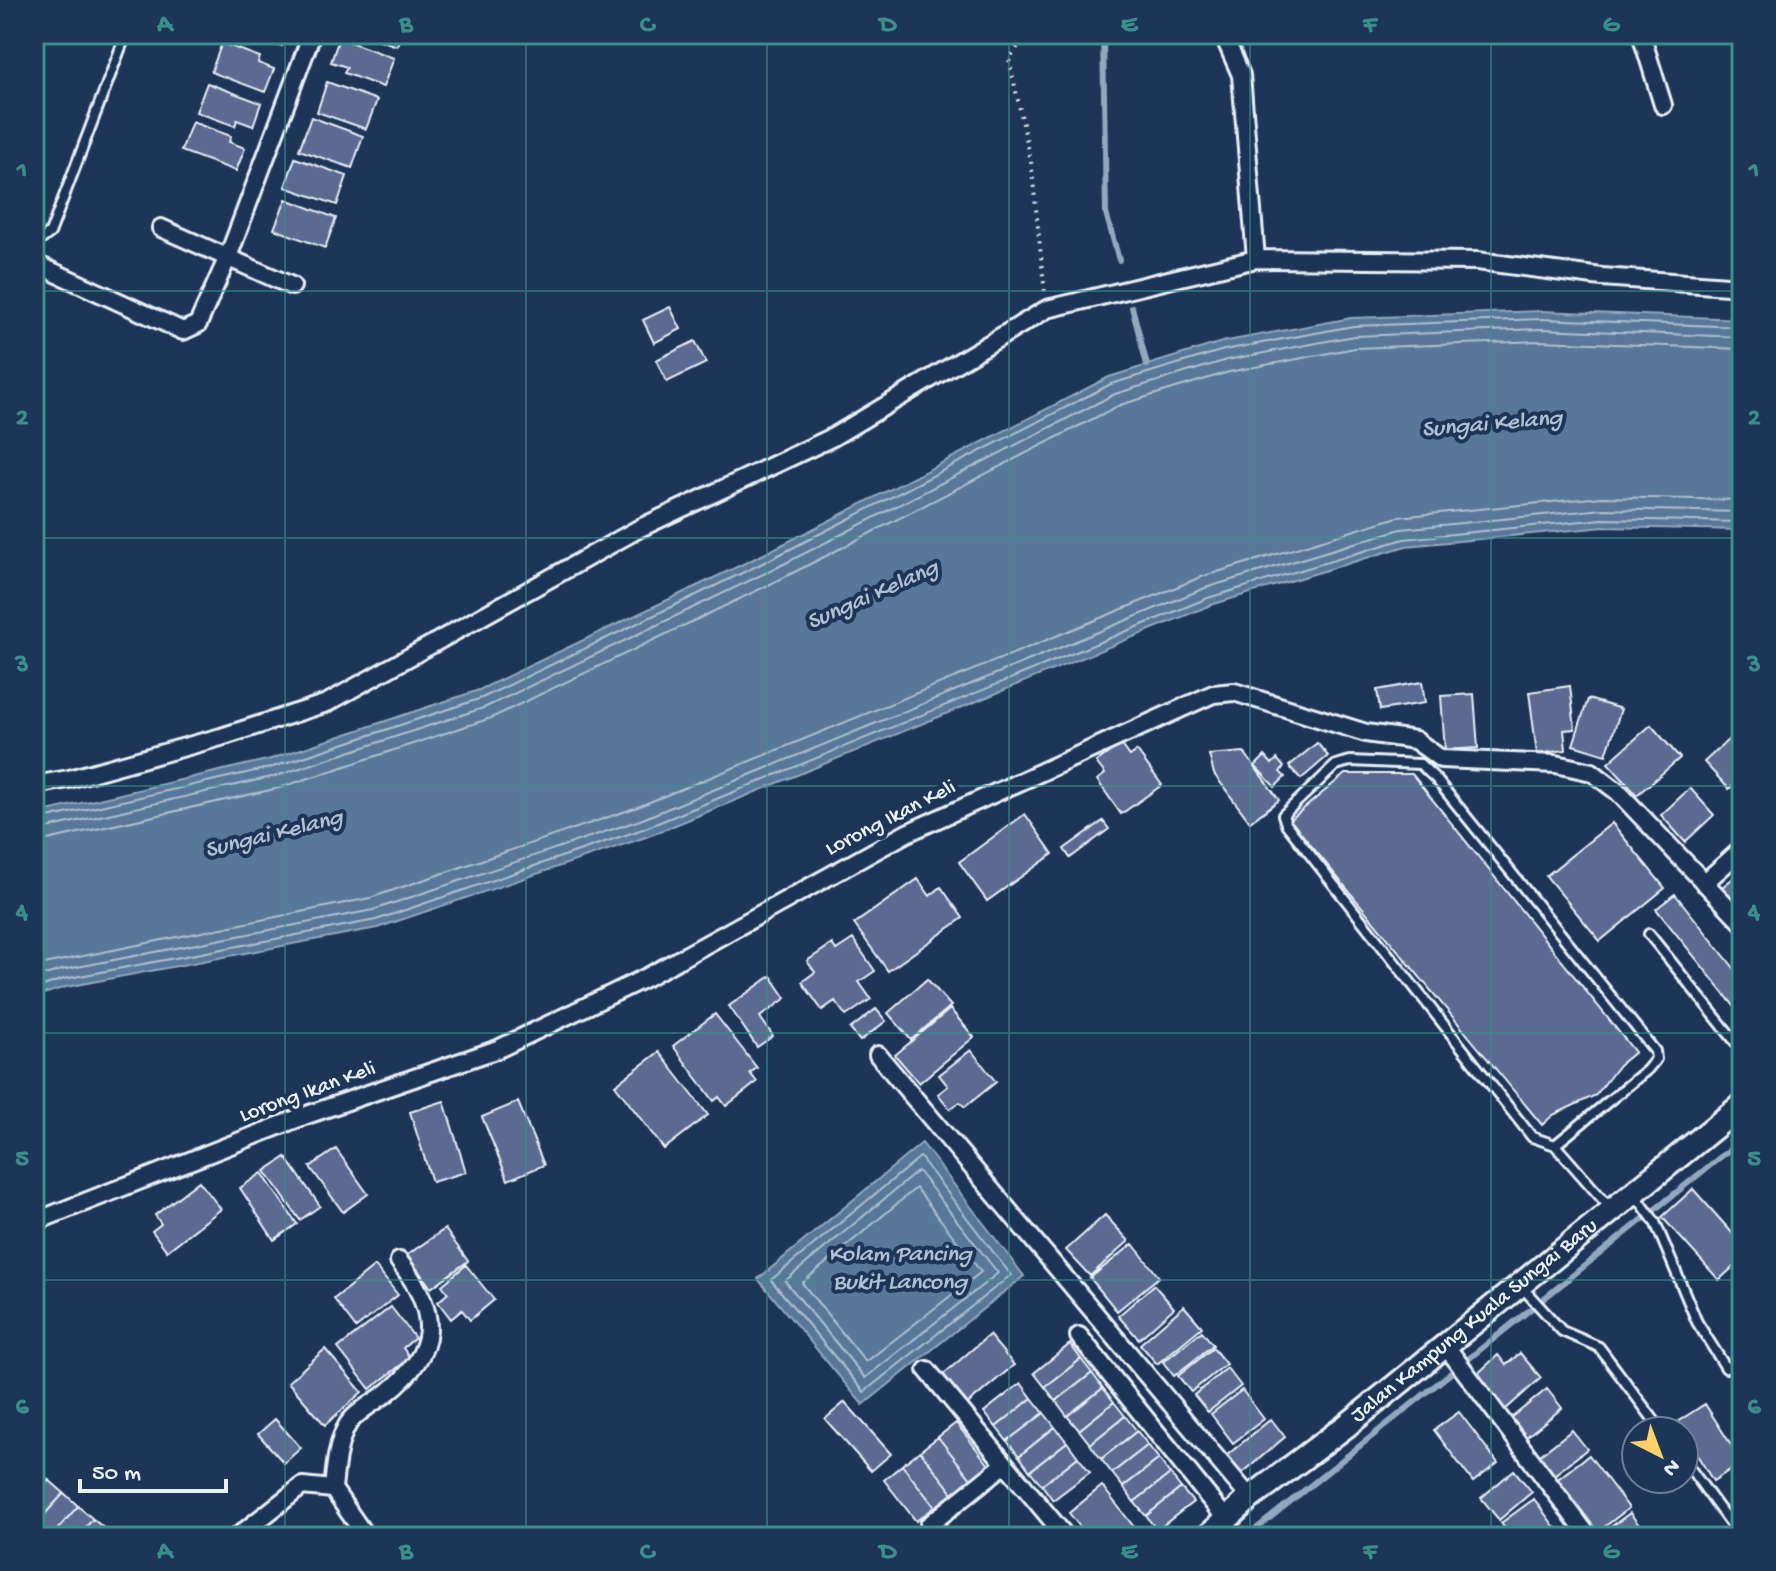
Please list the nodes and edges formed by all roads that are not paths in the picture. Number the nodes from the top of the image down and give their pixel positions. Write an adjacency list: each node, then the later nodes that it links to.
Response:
1 (126, 34): 7 (lane)
2 (312, 34): 8 (street)
3 (1223, 34): 9 (street)
4 (1641, 34): 5 (street)
5 (1663, 105)
6 (161, 228): 8 (street)
7 (34, 245)
8 (228, 257): 10 (street); 11 (street)
9 (1256, 259): 12 (street); 13 (street)
10 (34, 263)
11 (292, 286)
12 (1742, 287)
13 (34, 785)
14 (1742, 849): 15 (street)
15 (1704, 883): 16 (street, Lorong Ikan Keli); 24 (street, Lorong Ikan Keli)
16 (1742, 922)
17 (1649, 934): 18 (lane)
18 (1742, 1050)
19 (878, 1055): 35 (street)
20 (1742, 1105): 22 (street, Jalan Kampung Kuala Sungai Baru)
21 (1555, 1145): 21 (lane); 23 (lane)
22 (1638, 1198): 23 (street, Jalan Kampung Kuala Sungai Baru); 29 (lane)
23 (1612, 1210): 26 (street, Jalan Kampung Kuala Sungai Baru)
24 (34, 1222)
25 (399, 1261): 34 (street)
26 (1523, 1289): 28 (street, Jalan Kampung Kuala Sungai Baru); 31 (lane)
27 (1079, 1336): 36 (street)
28 (1450, 1351): 35 (street, Jalan Kampung Kuala Sungai Baru); 42 (street)
29 (1726, 1368)
30 (927, 1370): 32 (street)
31 (1650, 1415)
32 (1005, 1464): 37 (street); 40 (street)
33 (1700, 1482): 43 (lane)
34 (333, 1489): 38 (street); 39 (street)
35 (1250, 1498): 36 (street, Jalan Kampung Kuala Sungai Baru)
36 (1227, 1520): 41 (street, Jalan Kampung Kuala Sungai Baru)
37 (929, 1525)
38 (237, 1537)
39 (366, 1537)
40 (1066, 1537)
41 (1207, 1537)
42 (1589, 1537)
43 (1740, 1537)

